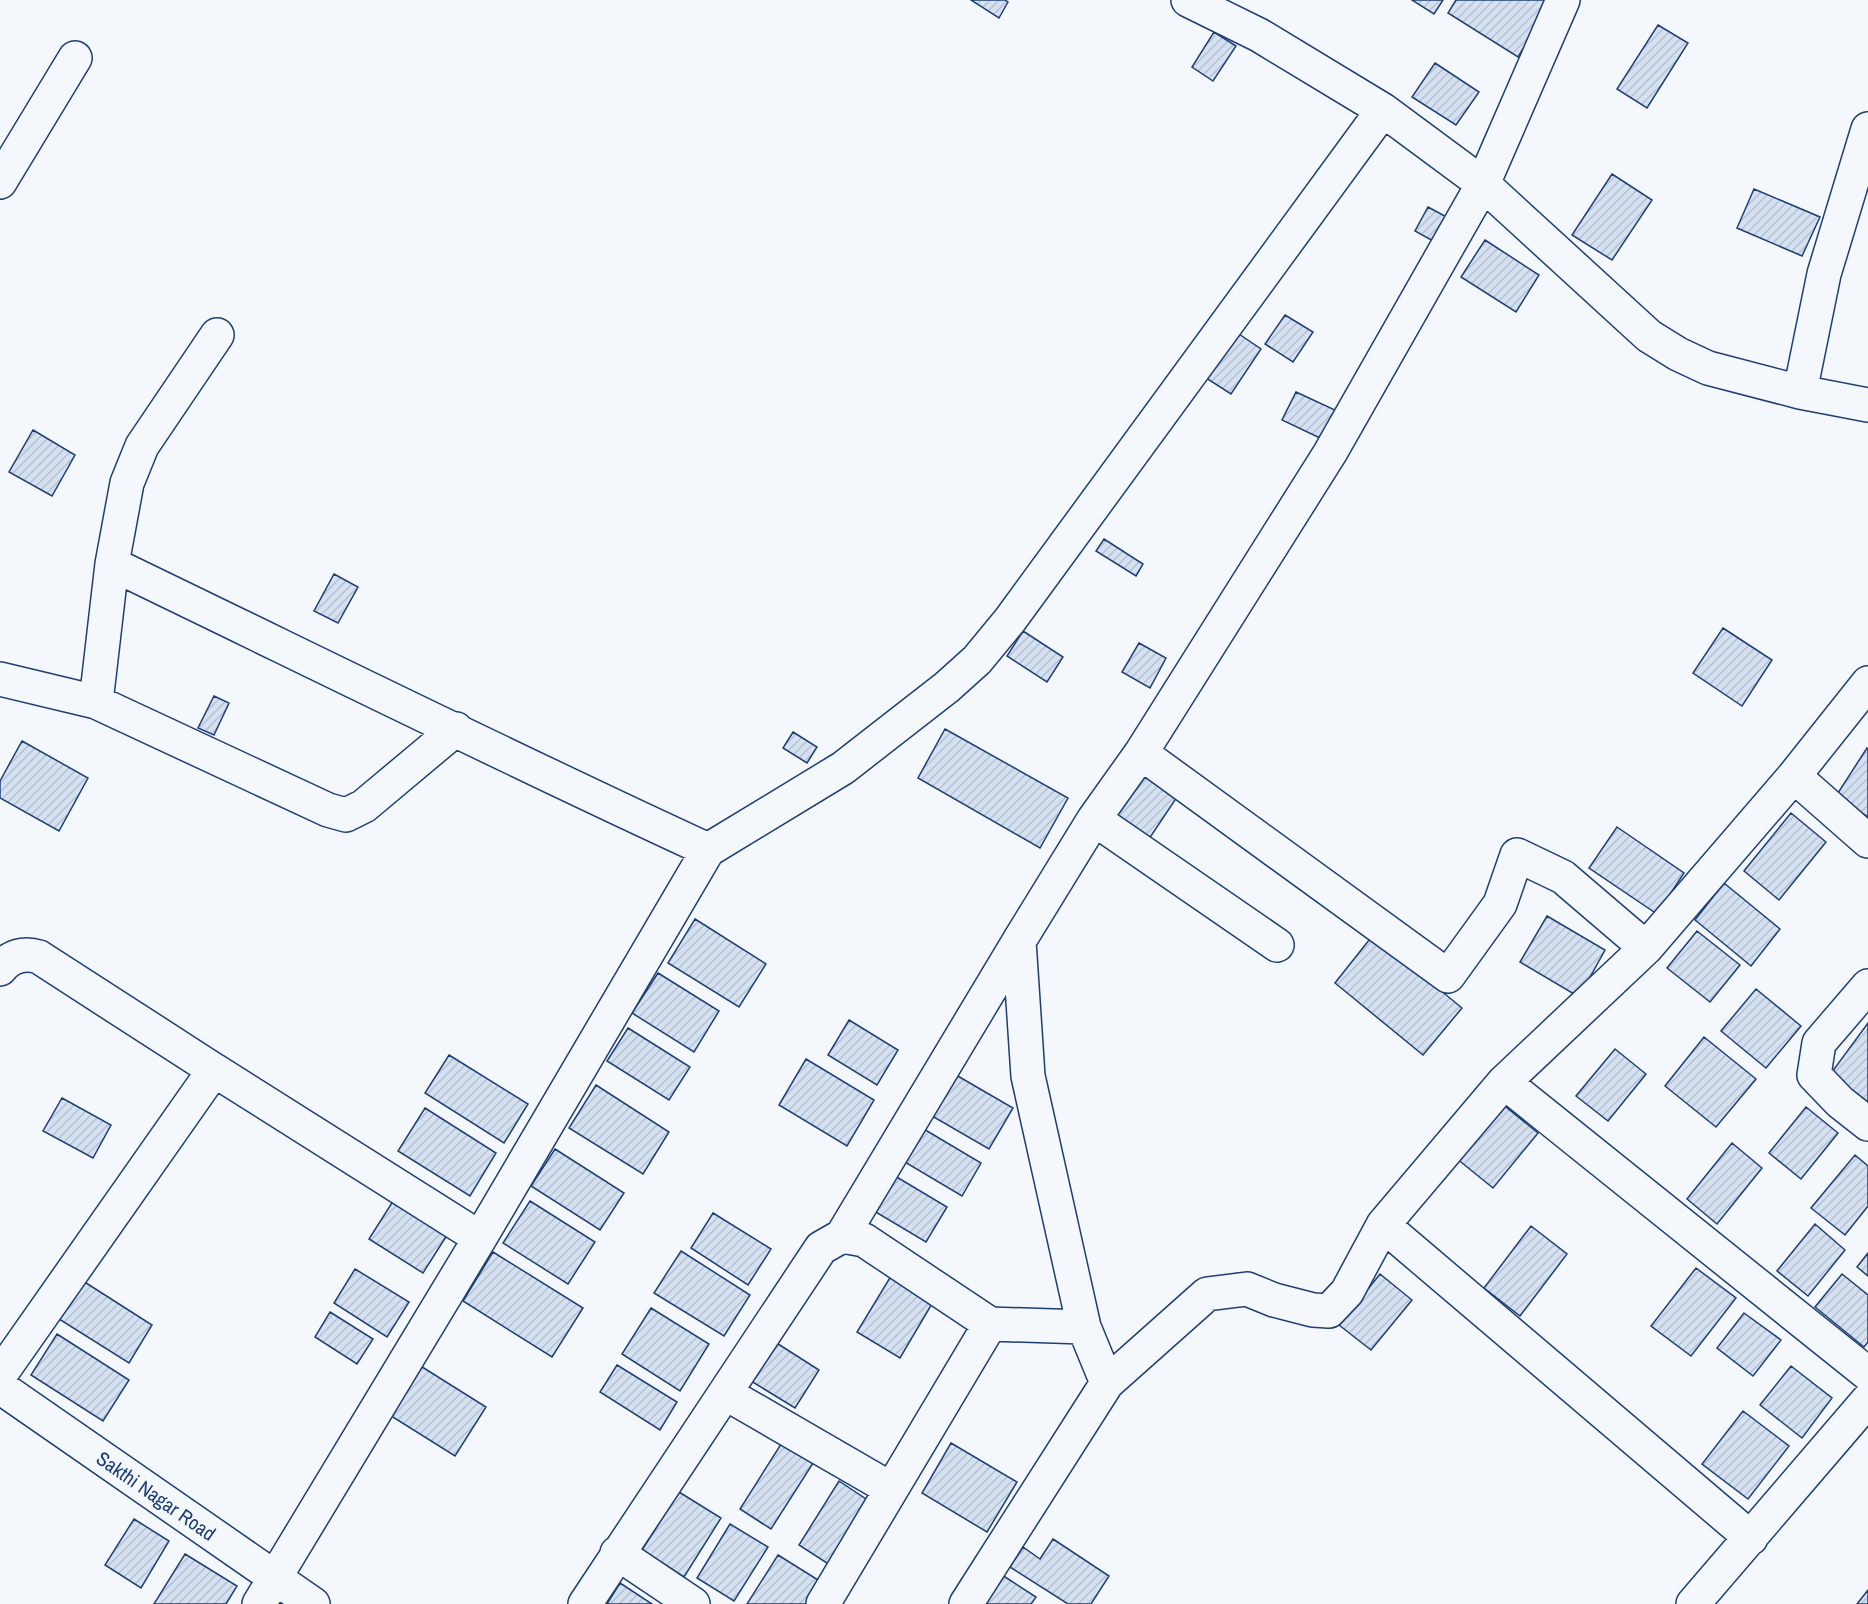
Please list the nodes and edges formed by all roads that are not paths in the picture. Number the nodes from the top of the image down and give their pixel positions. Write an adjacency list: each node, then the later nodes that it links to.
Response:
1 (1188, 0): 4 (street)
2 (1563, 0): 7 (street)
3 (75, 58): 6 (street)
4 (1383, 110): 7 (street); 20 (street)
5 (1868, 129): 9 (street)
6 (0, 182)
7 (1483, 184): 9 (street); 16 (street)
8 (217, 335): 11 (street)
9 (1800, 392): 10 (street)
10 (1868, 405)
11 (112, 564): 14 (street); 15 (street)
12 (0, 679): 14 (street)
13 (1868, 683): 17 (street)
14 (96, 702): 15 (street)
15 (456, 729): 20 (street)
16 (1141, 753): 18 (street); 23 (street)
17 (1794, 776): 19 (street); 23 (street)
18 (1094, 819): 21 (street); 22 (street)
19 (1868, 841)
20 (708, 850): 31 (street)
21 (1018, 941): 30 (street); 33 (street)
22 (1276, 945)
23 (1646, 948): 27 (street)
24 (0, 969): 26 (street)
25 (1868, 986): 28 (street)
26 (214, 1070): 31 (street); 35 (street)
27 (1504, 1082): 29 (street); 34 (street)
28 (1868, 1124)
29 (1383, 1225): 36 (street); 41 (street)
30 (842, 1236): 32 (street); 38 (street)
31 (480, 1238): 43 (street)
32 (990, 1324): 33 (street); 40 (street)
33 (1084, 1327): 36 (street)
34 (1868, 1374)
35 (0, 1375)
36 (1107, 1383): 48 (street)
37 (0, 1387): 43 (street, Sakthi Nagar Road)
38 (725, 1393): 40 (street); 42 (street)
39 (1868, 1400): 41 (street)
40 (891, 1489): 47 (street)
41 (1751, 1538): 49 (street)
42 (617, 1553): 45 (street); 46 (street)
43 (267, 1591): 44 (street, Sakthi Nagar Road)
44 (313, 1604)
45 (585, 1604)
46 (693, 1604)
47 (824, 1604)
48 (966, 1604)
49 (1693, 1604)

